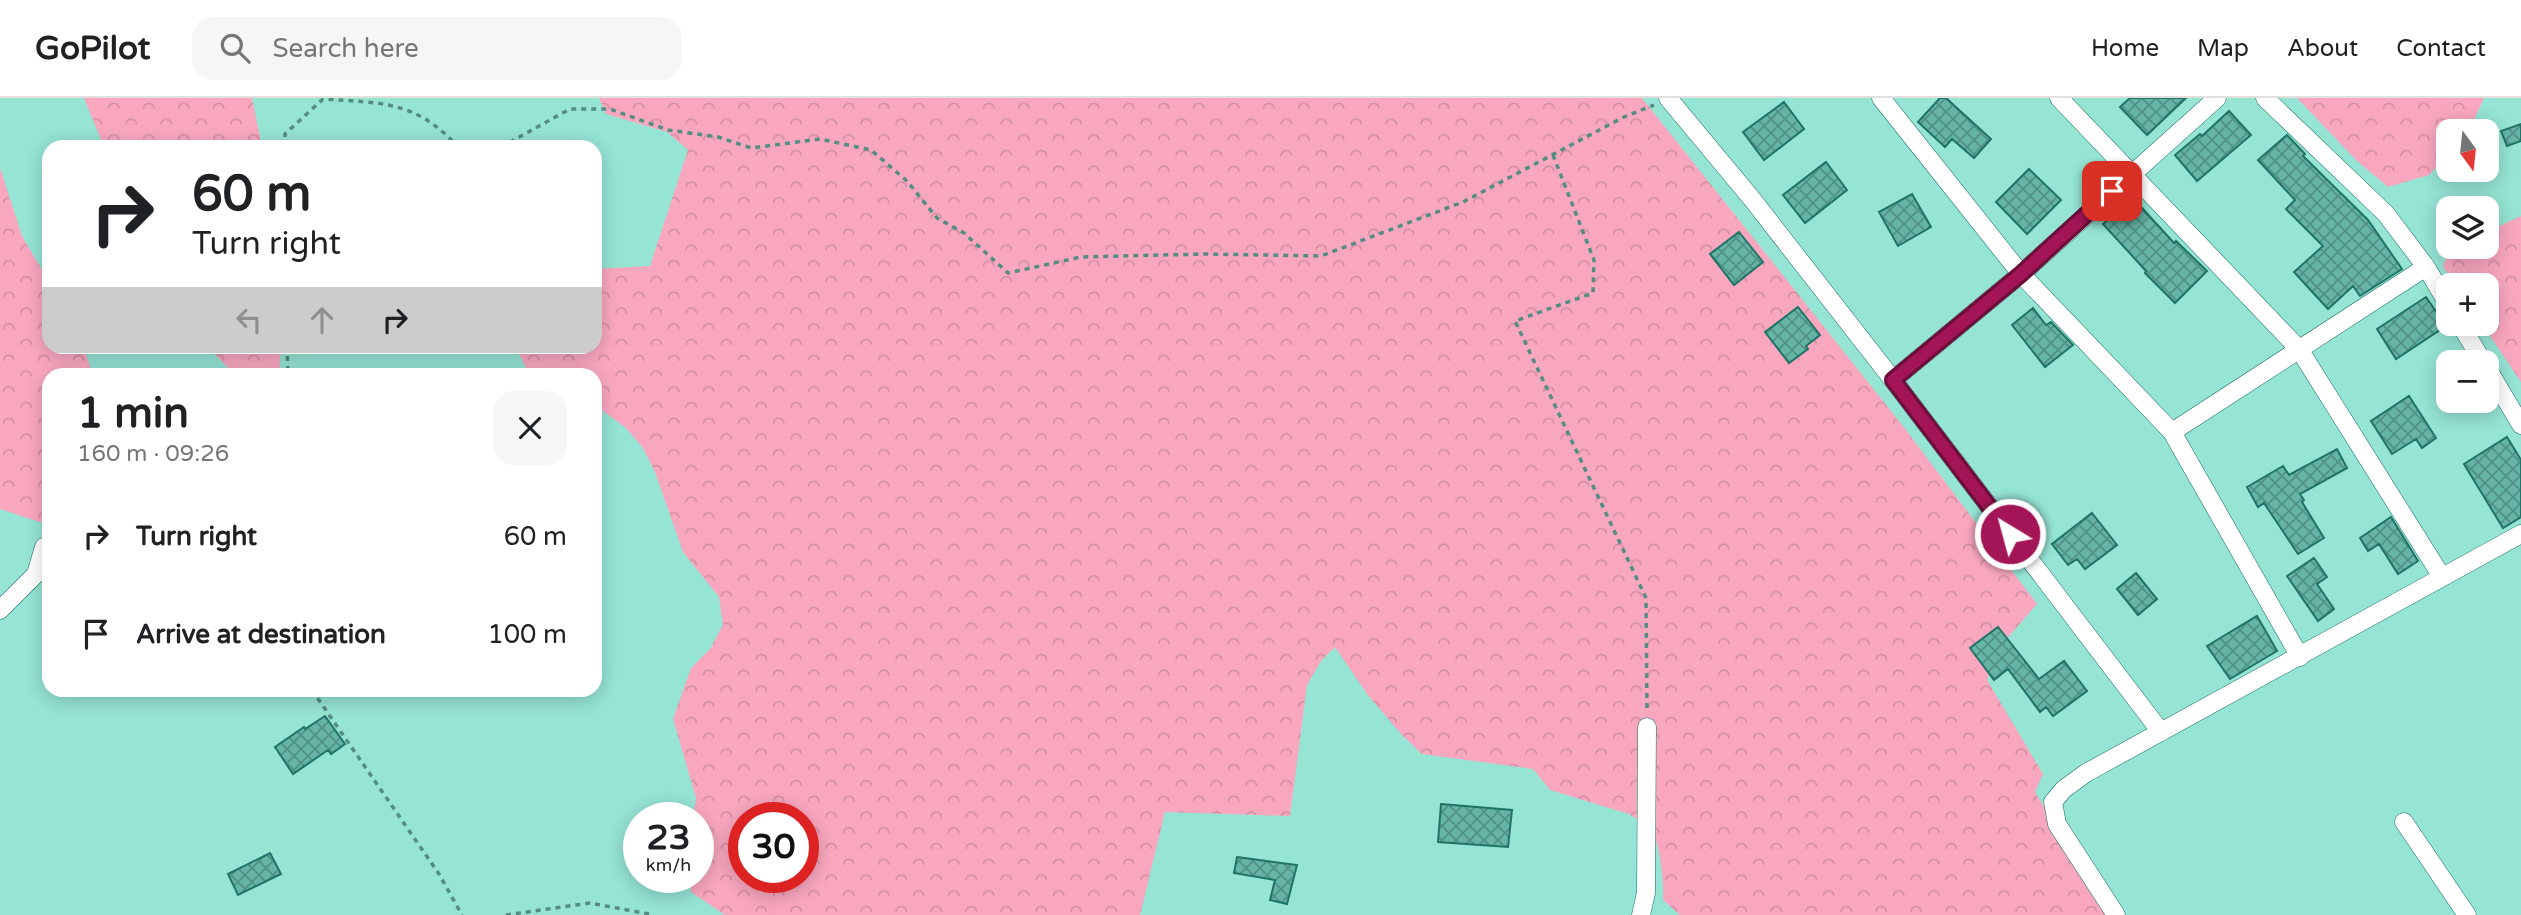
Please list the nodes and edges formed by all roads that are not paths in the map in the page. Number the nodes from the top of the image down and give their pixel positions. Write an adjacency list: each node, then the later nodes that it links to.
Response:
1 (1881, 98): 8 (street)
2 (2059, 98): 6 (street)
3 (2217, 98): 6 (street)
4 (2265, 98): 7 (street)
5 (1668, 99): 11 (street)
6 (2130, 174): 8 (street); 10 (street)
7 (2426, 267): 9 (street); 10 (street)
8 (2021, 274): 11 (street); 14 (street)
9 (2436, 284)
10 (2299, 349): 14 (street); 17 (street)
11 (1893, 380): 21 (street)
12 (2499, 388): 13 (street)
13 (2521, 425)
14 (2172, 432): 19 (street)
15 (2521, 534): 17 (street)
16 (42, 554): 18 (street)
17 (2442, 577): 19 (street)
18 (0, 610)
19 (2300, 657): 21 (street)
20 (1647, 727): 23 (street)
21 (2161, 732): 24 (street)
22 (2404, 822): 25 (street)
23 (1641, 915)
24 (2116, 915)
25 (2467, 915)

